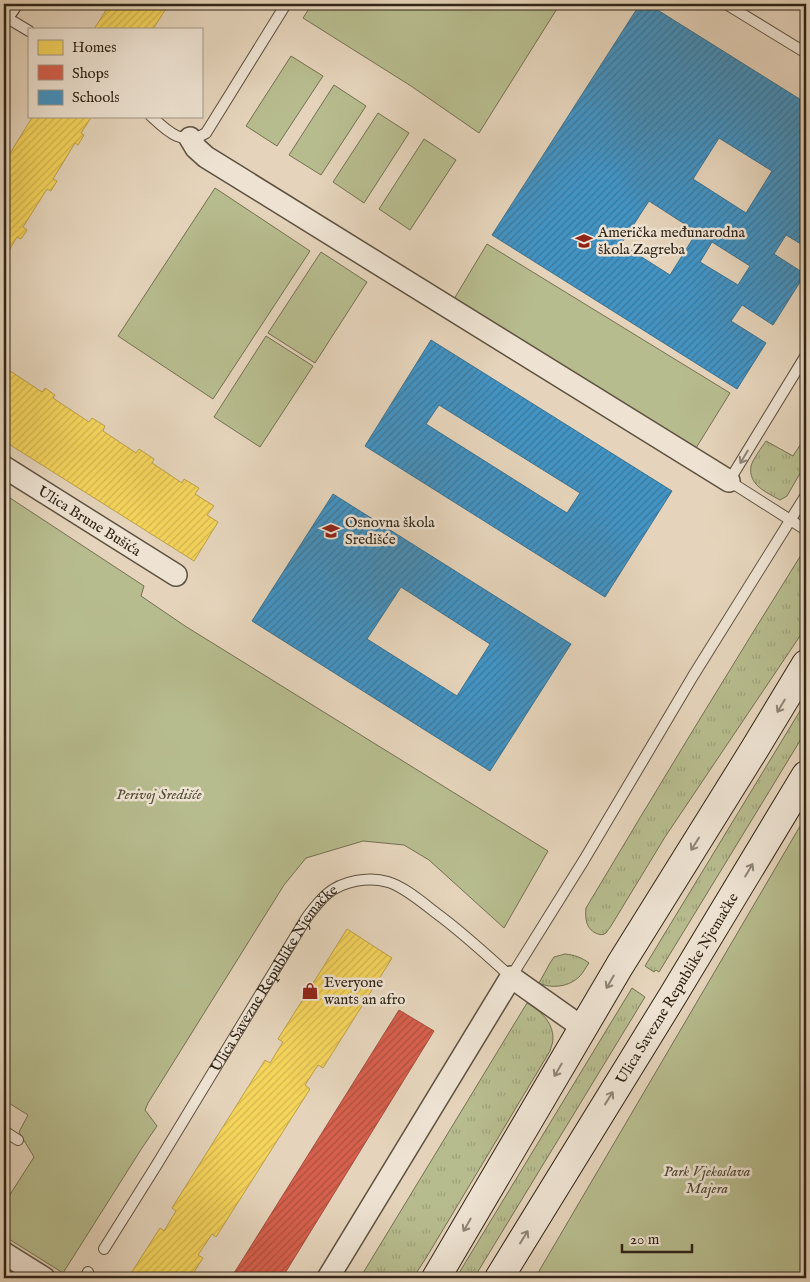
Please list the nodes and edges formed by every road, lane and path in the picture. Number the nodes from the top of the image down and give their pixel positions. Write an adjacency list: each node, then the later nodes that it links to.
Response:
1 (7, 4): 4 (street)
2 (286, 4): 9 (lane)
3 (726, 4): 7 (lane)
4 (4, 8)
5 (4, 16): 6 (lane)
6 (28, 30)
7 (806, 53)
8 (153, 118): 9 (lane)
9 (190, 138): 12 (street)
10 (806, 354): 12 (lane, one-way to 12)
11 (4, 467): 16 (street, Ulica Brune Bušića)
12 (729, 482): 14 (lane)
13 (806, 495): 14 (lane)
14 (791, 520): 15 (lane); 19 (lane)
15 (806, 530)
16 (176, 575)
17 (806, 664): 20 (street, one-way to 20)
18 (806, 774): 28 (street, Ulica Savezne Republike Njemačke, one-way to 18)
19 (511, 977): 20 (street, Ulica Savezne Republike Njemačke); 23 (lane, Ulica Savezne Republike Njemačke); 26 (street)
20 (583, 1028): 27 (street, one-way to 27)
21 (4, 1131): 22 (lane)
22 (18, 1140)
23 (104, 1249)
24 (4, 1253): 25 (street)
25 (44, 1278)
26 (328, 1278)
27 (436, 1278)
28 (499, 1278)

